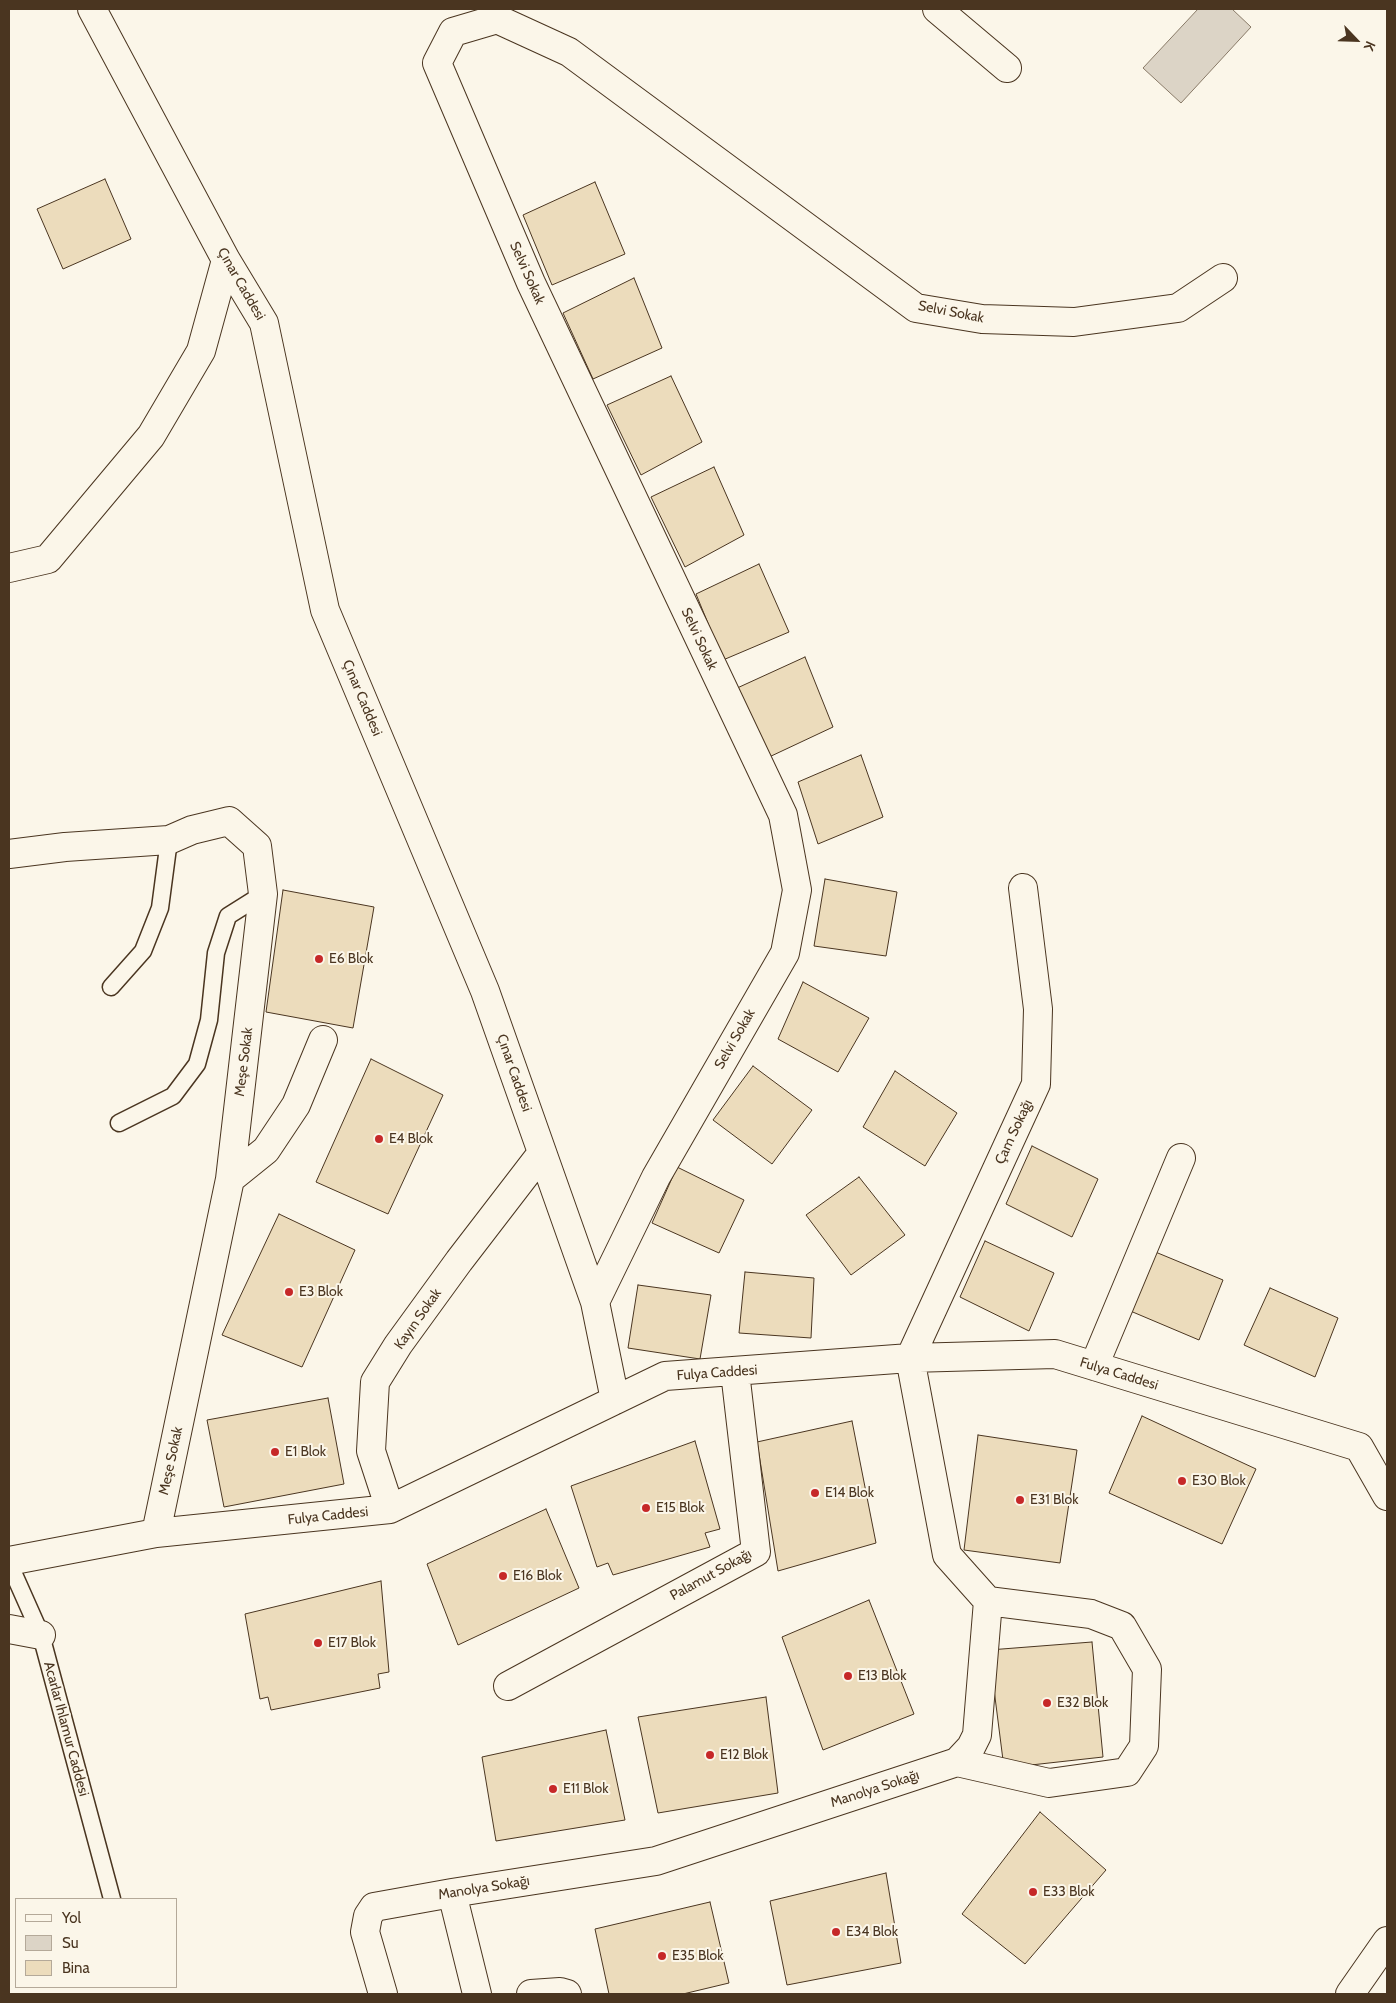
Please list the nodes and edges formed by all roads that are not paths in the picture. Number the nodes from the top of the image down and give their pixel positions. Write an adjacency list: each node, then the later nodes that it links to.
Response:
1 (92, 9): 4 (street, Çınar Caddesi)
2 (937, 9): 3 (street)
3 (1007, 68)
4 (226, 260): 6 (street); 14 (street, Çınar Caddesi)
5 (1223, 278): 17 (street, Selvi Sokak)
6 (9, 568)
7 (169, 840): 8 (street, Meşe Sokak); 10 (street, Meşe Sokak); 11 (lane)
8 (9, 854)
9 (1023, 888): 18 (street, Çam Sokağı)
10 (263, 894): 13 (lane); 16 (street, Meşe Sokak)
11 (112, 987)
12 (323, 1040): 16 (street)
13 (119, 1124)
14 (542, 1153): 17 (street, Çınar Caddesi); 23 (street, Kayın Sokak)
15 (1182, 1158): 19 (street)
16 (230, 1179): 24 (street, Meşe Sokak)
17 (595, 1302): 21 (street, Çınar Caddesi)
18 (910, 1358): 19 (street, Fulya Caddesi); 20 (street, Fulya Caddesi); 26 (street)
19 (1094, 1366): 22 (street, Fulya Caddesi)
20 (735, 1372): 21 (street, Fulya Caddesi); 29 (street, Palamut Sokağı)
21 (615, 1400): 23 (street, Fulya Caddesi)
22 (1387, 1496)
23 (390, 1509): 24 (street, Fulya Caddesi)
24 (156, 1533): 25 (street, Fulya Caddesi)
25 (9, 1562): 28 (lane, Acarlar Ihlamur Caddesi)
26 (988, 1601): 30 (street); 30 (street)
27 (9, 1629): 28 (street)
28 (41, 1635): 32 (lane, Acarlar Ihlamur Caddesi)
29 (508, 1686)
30 (957, 1762): 31 (street, Manolya Sokağı)
31 (452, 1893): 34 (street, Manolya Sokağı); 35 (street)
32 (112, 1898)
33 (1387, 1941): 38 (street)
34 (383, 1994)
35 (477, 1994)
36 (531, 1994): 37 (street)
37 (567, 1994)
38 (1350, 1994)

